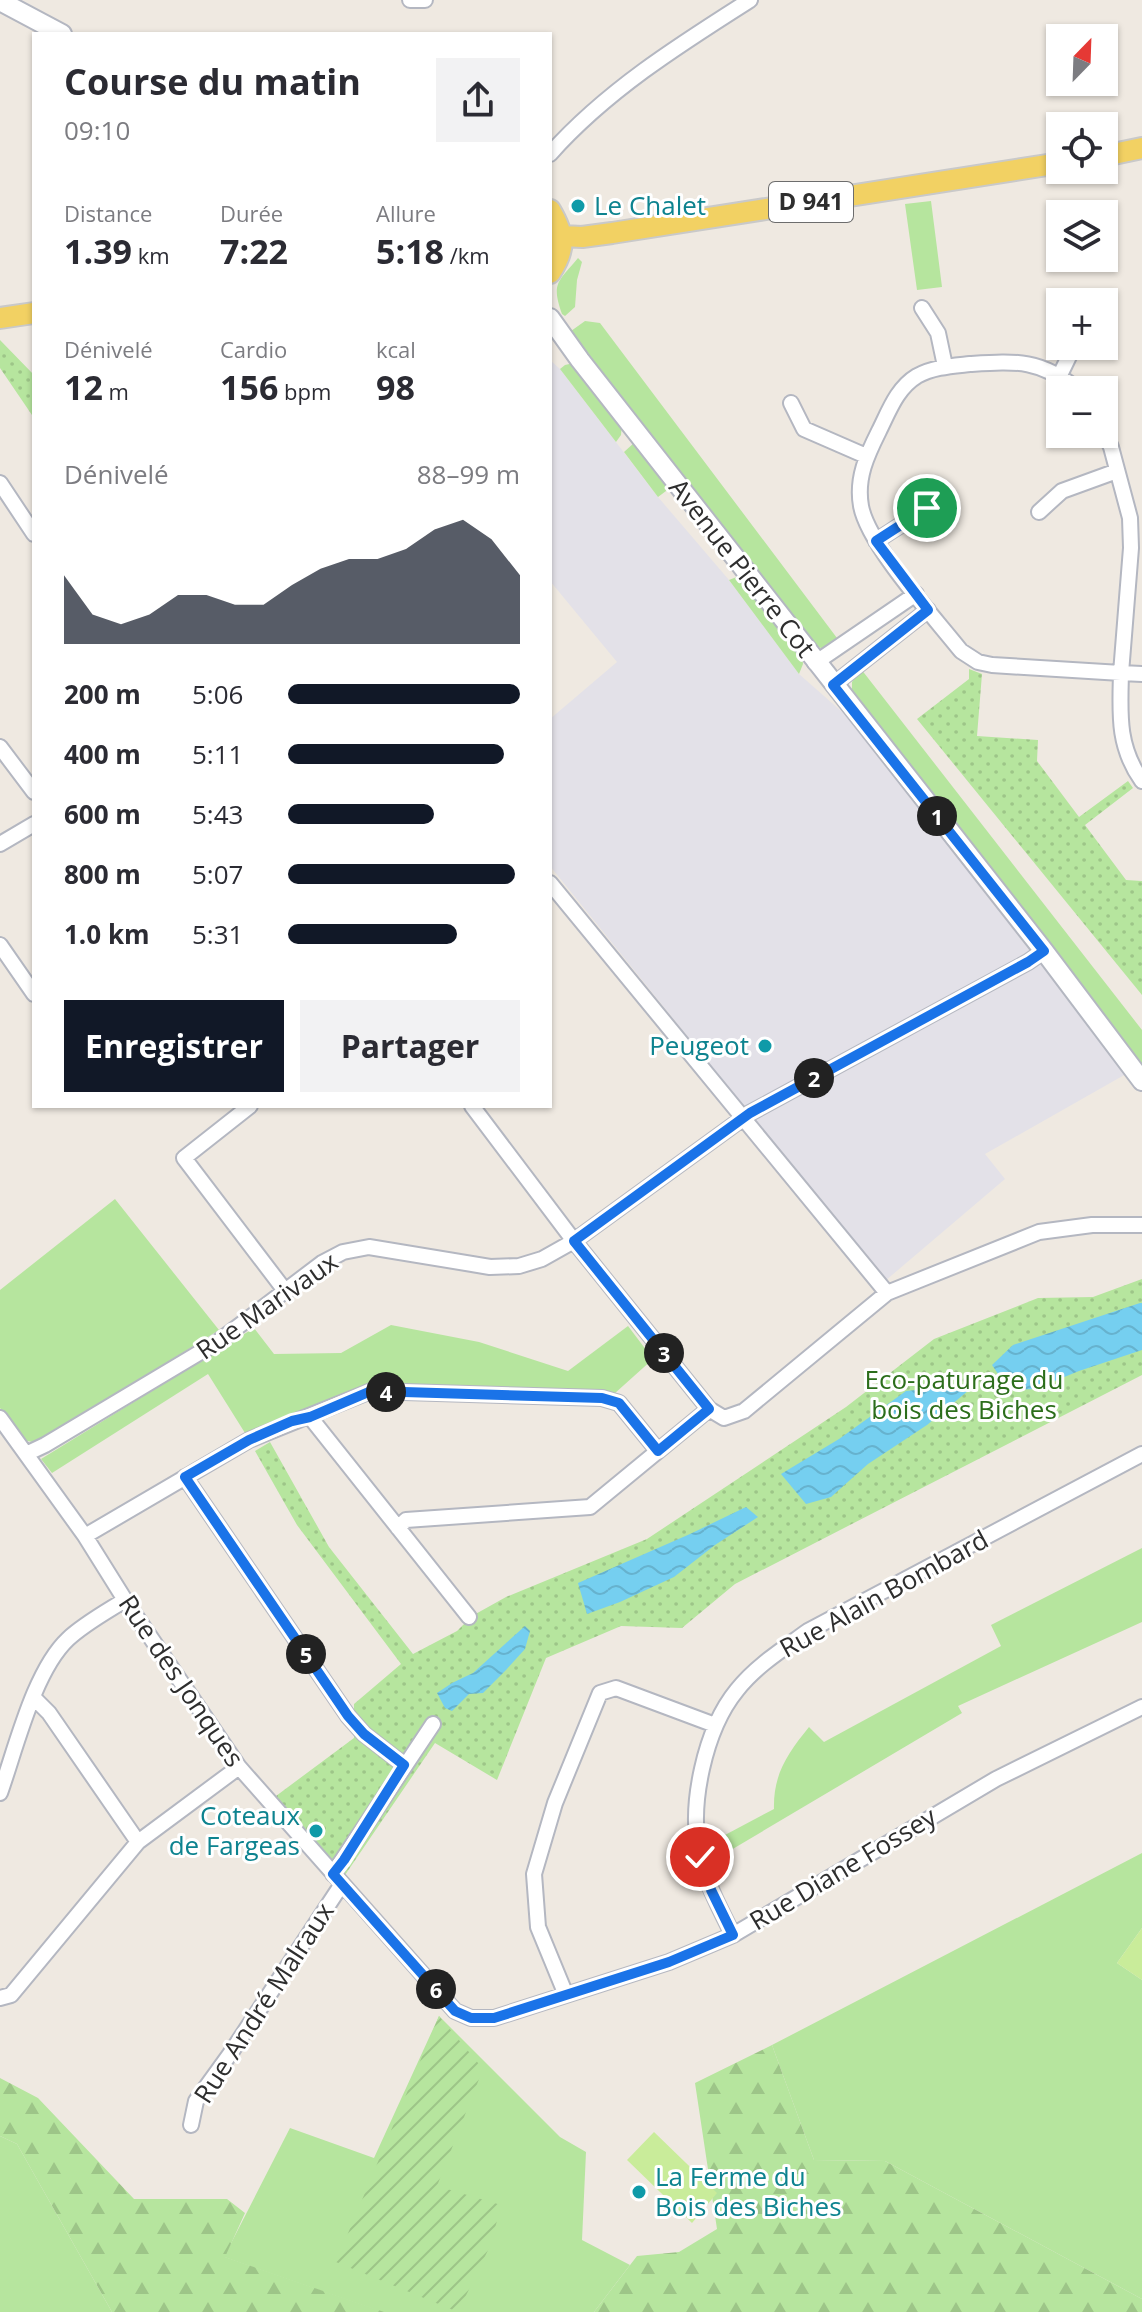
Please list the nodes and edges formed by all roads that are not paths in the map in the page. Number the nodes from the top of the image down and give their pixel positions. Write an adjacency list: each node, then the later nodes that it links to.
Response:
1 (410, 0): 2 (street)
2 (425, 0)
3 (0, 1): 5 (street)
4 (740, 3): 7 (street)
5 (58, 32)
6 (1142, 151): 8 (main road)
7 (552, 152)
8 (1118, 154)
9 (1046, 165): 11 (main road, D 941)
10 (552, 214): 11 (main road)
11 (563, 236): 12 (main road)
12 (552, 270)
13 (922, 308): 18 (street)
14 (32, 313): 15 (main road)
15 (0, 318)
16 (552, 321): 31 (street, Avenue Pierre Cot)
17 (1067, 360): 19 (street)
18 (945, 366): 19 (street); 22 (street)
19 (1060, 375)
20 (791, 403): 22 (street)
21 (1109, 448): 23 (street)
22 (866, 456): 28 (street)
23 (1117, 471): 26 (street); 32 (street)
24 (0, 483): 27 (street)
25 (927, 508): 28 (street)
26 (1039, 512)
27 (32, 531)
28 (876, 541): 29 (street)
29 (916, 594): 30 (street); 31 (street)
30 (928, 610): 32 (street); 34 (street)
31 (815, 663): 34 (street, Avenue Pierre Cot)
32 (1121, 673): 33 (street); 36 (street)
33 (1142, 674)
34 (833, 685): 42 (street, Avenue Pierre Cot)
35 (0, 747): 37 (street)
36 (1142, 781)
37 (32, 789)
38 (32, 825): 39 (street)
39 (0, 844)
40 (552, 885): 47 (street)
41 (0, 945): 43 (street)
42 (1044, 951): 44 (street, Avenue Pierre Cot); 47 (street, Rue Marivaux)
43 (32, 991)
44 (1142, 1081)
45 (247, 1108): 50 (street)
46 (474, 1108): 49 (street)
47 (742, 1118): 49 (street, Rue Marivaux); 51 (street)
48 (1142, 1225): 51 (street)
49 (574, 1241): 50 (street, Rue Marivaux); 52 (street)
50 (286, 1292): 56 (street, Rue Marivaux)
51 (887, 1293): 52 (street)
52 (709, 1409): 55 (street)
53 (310, 1417): 55 (street); 58 (street); 59 (street)
54 (0, 1418): 56 (street, Rue des Jonques)
55 (658, 1451): 59 (street)
56 (26, 1454): 60 (street, Rue des Jonques)
57 (1142, 1454): 66 (street, Rue Alain Bombard)
58 (185, 1477): 60 (street); 67 (street)
59 (398, 1528): 62 (street)
60 (85, 1536): 61 (street, Rue des Jonques)
61 (125, 1600): 63 (street); 68 (street, Rue des Jonques)
62 (469, 1617)
63 (33, 1697): 69 (street); 70 (street)
64 (1142, 1707): 73 (street, Rue Diane Fossey)
65 (433, 1724): 67 (street, Rue André Malraux)
66 (715, 1725): 73 (street, Rue Alain Bombard); 74 (street)
67 (404, 1765): 71 (street, Rue André Malraux)
68 (239, 1767): 70 (street); 71 (street, Rue des Jonques)
69 (0, 1793)
70 (138, 1842): 75 (street)
71 (338, 1879): 72 (street, Rue des Jonques); 76 (street, Rue André Malraux)
72 (382, 1929): 74 (street, Rue Diane Fossey)
73 (733, 1935): 74 (street, Rue Diane Fossey)
74 (566, 1995)
75 (0, 1998)
76 (191, 2125)

